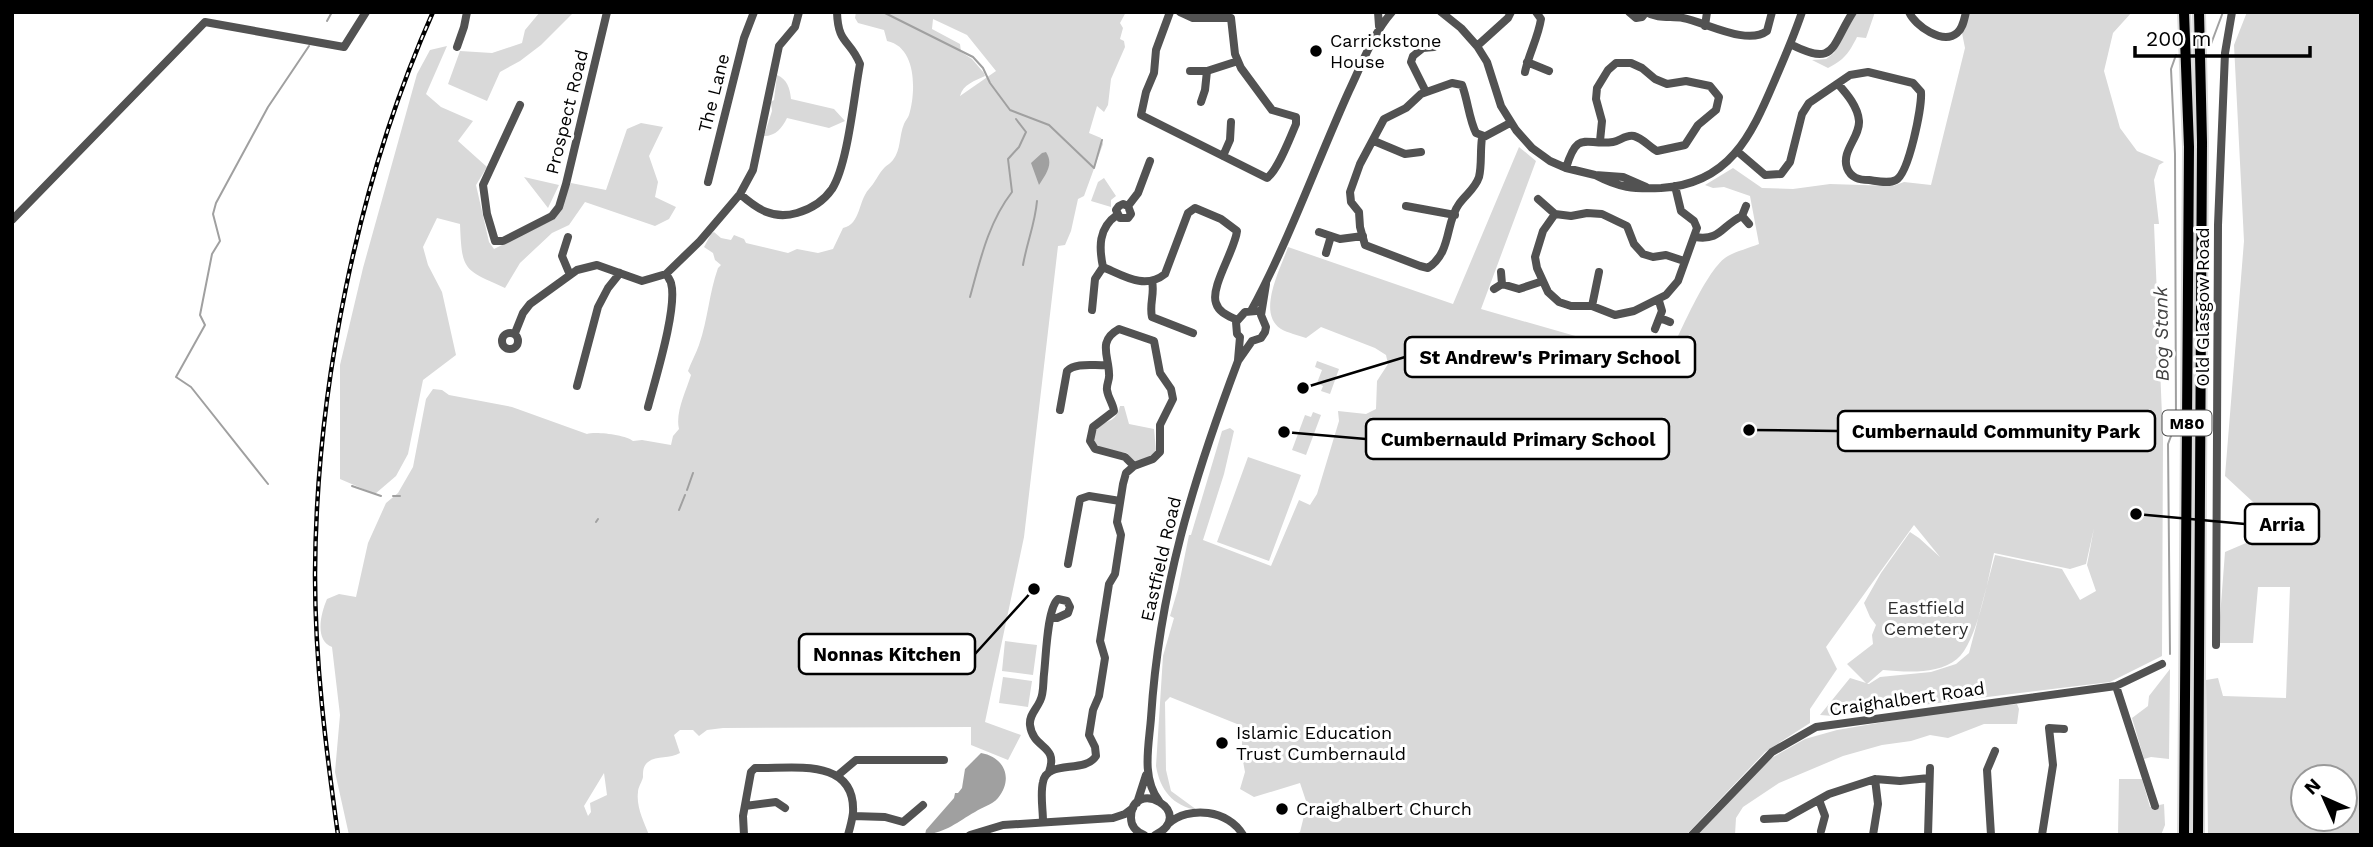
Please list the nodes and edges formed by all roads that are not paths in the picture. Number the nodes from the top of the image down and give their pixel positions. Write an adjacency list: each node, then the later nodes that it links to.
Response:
1 (366, 12): 59 (street)
2 (467, 12): 27 (street)
3 (607, 12): 39 (street, Prospect Road)
4 (754, 12): 50 (street, The Lane)
5 (799, 12): 52 (street)
6 (837, 12): 52 (street)
7 (1170, 12): 47 (street)
8 (1181, 12): 30 (street)
9 (1378, 12): 24 (street, Eastfield Road)
10 (1392, 12): 24 (street, Eastfield Road)
11 (1441, 12): 29 (street)
12 (1511, 12): 29 (street)
13 (1536, 12): 31 (street)
14 (1629, 12): 25 (street)
15 (1707, 12): 25 (street)
16 (1772, 12): 25 (street)
17 (1802, 12): 26 (street)
18 (1853, 12): 26 (street)
19 (1909, 12): 20 (street)
20 (1966, 12)
21 (2184, 12): 136 (highway, M80)
22 (2199, 12): 137 (highway, M80)
23 (2232, 12): 99 (street, Old Glasgow Road)
24 (1379, 26): 76 (street, Eastfield Road)
25 (1705, 26)
26 (1790, 44): 46 (street)
27 (457, 47)
28 (1434, 47): 37 (street)
29 (1477, 47): 41 (street)
30 (1238, 61): 33 (street); 47 (street)
31 (1527, 62): 34 (street); 35 (street)
32 (1190, 71): 33 (street)
33 (1207, 71): 38 (street)
34 (1549, 71)
35 (1525, 72)
36 (1838, 84): 36 (street); 46 (street)
37 (1426, 92): 42 (street); 43 (street)
38 (1201, 102)
39 (520, 105)
40 (1231, 122): 47 (street)
41 (1510, 123): 42 (street); 49 (street)
42 (1484, 136): 57 (street)
43 (1374, 141): 45 (street); 63 (street)
44 (1600, 141): 44 (street); 49 (street)
45 (1420, 152)
46 (1737, 152): 51 (street)
47 (1223, 156)
48 (1150, 161): 68 (street)
49 (1566, 168): 51 (street)
50 (708, 182)
51 (1675, 186): 65 (street)
52 (740, 194): 72 (street)
53 (1538, 199): 56 (street)
54 (1406, 206): 57 (street)
55 (1746, 206): 58 (street)
56 (1555, 214): 67 (street); 74 (street)
57 (1455, 215): 63 (street)
58 (1742, 216): 60 (street); 65 (street)
59 (12, 220)
60 (1749, 224)
61 (1320, 232): 62 (street)
62 (1331, 236): 63 (street); 66 (street)
63 (1363, 236)
64 (568, 237): 73 (street)
65 (1695, 237): 67 (street)
66 (1326, 253)
67 (1684, 261): 77 (street)
68 (1103, 267): 75 (street); 79 (street)
69 (1501, 272): 74 (street)
70 (1599, 272): 78 (street)
71 (620, 273): 72 (street); 73 (street); 92 (street)
72 (666, 274): 93 (street)
73 (570, 275): 86 (street)
74 (1543, 281): 78 (street)
75 (1153, 282): 83 (street); 87 (street)
76 (1266, 284): 80 (street, Eastfield Road); 81 (street, Eastfield Road)
77 (1658, 301): 78 (street); 82 (street)
78 (1592, 306)
79 (1092, 310)
80 (1251, 311): 81 (street); 83 (street, Eastfield Road)
81 (1261, 315): 89 (street, Eastfield Road)
82 (1660, 318): 84 (street); 85 (street)
83 (1237, 320): 88 (street, Eastfield Road)
84 (1670, 322)
85 (1655, 329)
86 (515, 333)
87 (1193, 333)
88 (1240, 337): 89 (street); 90 (street, Eastfield Road)
89 (1252, 341): 90 (street, Eastfield Road)
90 (1238, 361): 106 (street, Eastfield Road)
91 (1107, 365): 94 (street); 95 (street); 95 (street)
92 (577, 386)
93 (648, 407)
94 (1060, 410)
95 (1134, 466): 96 (street)
96 (1120, 501): 97 (street); 107 (street)
97 (1068, 564)
98 (1051, 618): 107 (street)
99 (2217, 645)
100 (2162, 664): 101 (street, Craighalbert Road)
101 (2116, 686): 115 (street); 131 (street, Craighalbert Road)
102 (2064, 729): 135 (street)
103 (1995, 751): 134 (street)
104 (944, 760): 108 (street)
105 (1930, 768): 109 (street)
106 (1148, 771): 112 (street, Eastfield Road); 116 (street, Eastfield Road)
107 (1049, 772): 122 (street)
108 (837, 776): 114 (street); 119 (street)
109 (1929, 778): 110 (street); 133 (street)
110 (1875, 779): 111 (street); 132 (street)
111 (1819, 800): 121 (street); 124 (street)
112 (1161, 802): 116 (street); 118 (street); 123 (street, Eastfield Road)
113 (923, 805): 119 (street)
114 (745, 806): 117 (street); 127 (street)
115 (2155, 806)
116 (1134, 807): 120 (street); 126 (street)
117 (785, 808)
118 (1185, 814): 123 (street); 130 (street)
119 (853, 816): 128 (street)
120 (1104, 819): 122 (street); 126 (street)
121 (1764, 819)
122 (1043, 822): 125 (street)
123 (1164, 830): 129 (street)
124 (1821, 831)
125 (974, 834)
126 (1142, 834)
127 (744, 835)
128 (848, 835)
129 (1155, 835)
130 (1243, 835)
131 (1692, 835)
132 (1873, 835)
133 (1928, 835)
134 (1991, 835)
135 (2042, 835)
136 (2184, 835)
137 (2198, 835)

